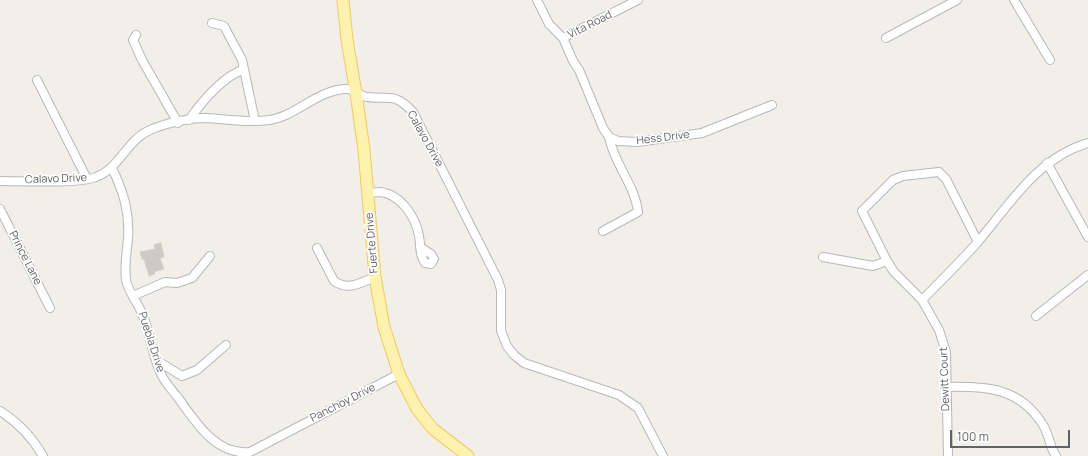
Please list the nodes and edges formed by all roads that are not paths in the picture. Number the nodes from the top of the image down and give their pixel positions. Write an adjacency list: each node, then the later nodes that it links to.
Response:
1 (343, 0): 13 (main road, Fuerte Drive)
2 (537, 0): 8 (street)
3 (638, 0): 8 (street, Vita Road)
4 (957, 0): 9 (street)
5 (1014, 0): 10 (street)
6 (212, 23): 11 (street)
7 (136, 35): 17 (street)
8 (563, 38): 18 (street)
9 (886, 38)
10 (1050, 60)
11 (244, 68): 15 (street); 16 (street)
12 (37, 80): 22 (street)
13 (356, 93): 16 (street, Calavo Drive); 24 (main road, Fuerte Drive); 49 (street, Calavo Drive)
14 (772, 105): 18 (street, Hess Drive)
15 (189, 120): 16 (street, Calavo Drive); 17 (street, Calavo Drive)
16 (255, 121)
17 (178, 122): 21 (street, Calavo Drive)
18 (609, 137): 26 (street)
19 (1088, 143): 20 (street)
20 (1047, 163): 27 (street); 28 (street)
21 (112, 168): 22 (street, Calavo Drive); 36 (street, Puebla Drive)
22 (87, 180): 23 (street, Calavo Drive)
23 (0, 181)
24 (367, 193): 29 (street); 35 (main road, Fuerte Drive)
25 (0, 209): 38 (street, Prince Lane)
26 (603, 231)
27 (1088, 237)
28 (978, 242): 33 (street); 37 (street)
29 (420, 247)
30 (317, 248): 35 (street)
31 (210, 256): 36 (street)
32 (824, 257): 33 (street)
33 (887, 261): 37 (street, Dewitt Court)
34 (1088, 275): 39 (street)
35 (375, 277): 42 (main road, Fuerte Drive)
36 (133, 296): 41 (street, Puebla Drive)
37 (922, 300): 43 (street, Dewitt Court)
38 (50, 308)
39 (1036, 316)
40 (226, 345): 41 (street)
41 (156, 360): 46 (street, Puebla Drive)
42 (399, 374): 45 (street, Panchoy Drive); 48 (main road, Fuerte Drive)
43 (946, 387): 50 (street, Dewitt Court); 51 (street)
44 (0, 411): 47 (street)
45 (286, 433): 46 (street, Puebla Drive)
46 (251, 454)
47 (43, 456)
48 (468, 456)
49 (663, 456)
50 (948, 456)
51 (1056, 456)

